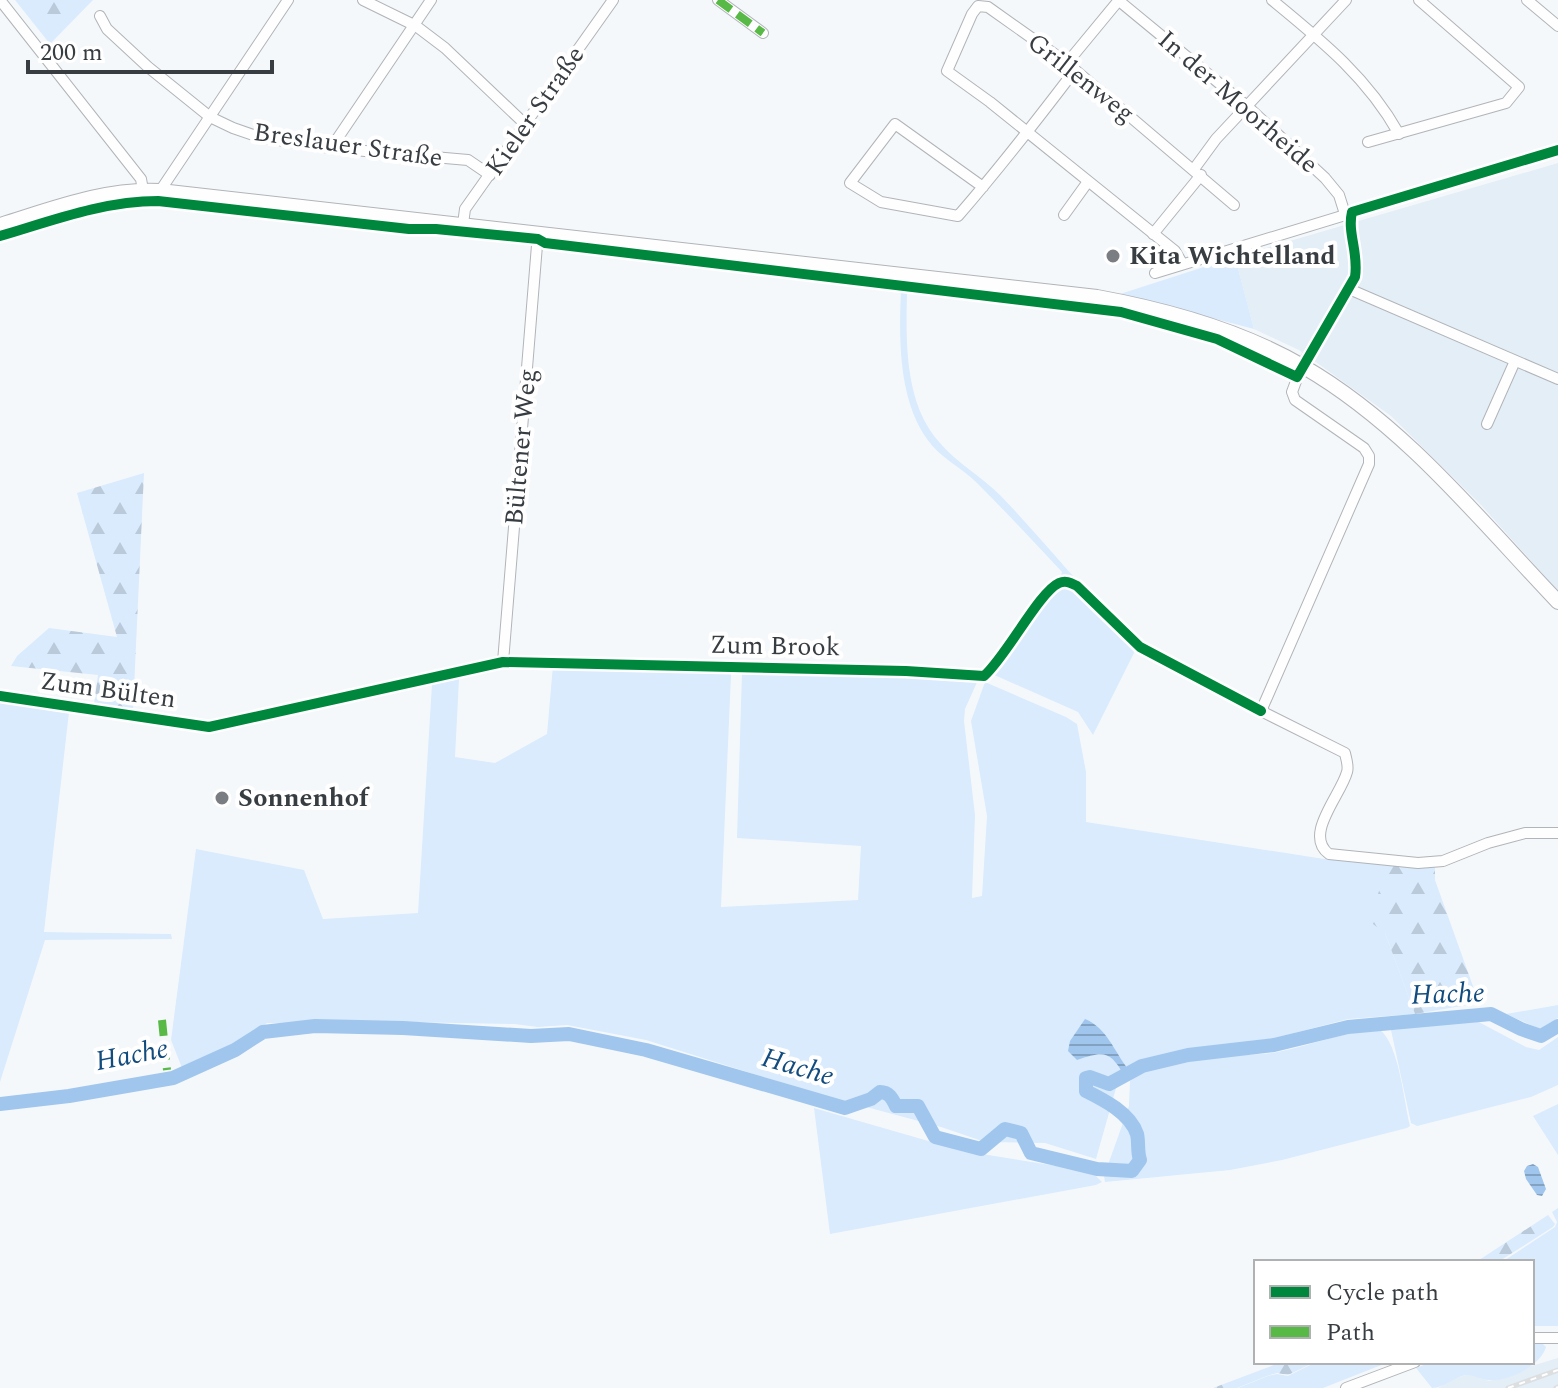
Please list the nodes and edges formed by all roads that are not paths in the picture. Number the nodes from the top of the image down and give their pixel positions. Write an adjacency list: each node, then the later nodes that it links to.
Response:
1 (0, 0): 30 (street)
2 (288, 0): 19 (street)
3 (363, 0): 13 (street)
4 (431, 0): 13 (street)
5 (613, 0): 20 (street, Kieler Straße)
6 (1118, 0): 17 (street); 18 (street, In der Moorheide)
7 (1272, 0): 16 (street)
8 (1346, 0): 16 (street)
9 (1419, 0): 22 (street)
10 (1527, 0): 14 (street)
11 (723, 2): 15 (street)
12 (100, 16): 19 (street, Breslauer Straße)
13 (416, 26): 20 (street); 24 (street)
14 (1558, 26)
15 (763, 33)
16 (1314, 34): 18 (street); 22 (street)
17 (1071, 66): 21 (street); 21 (street, Grillenweg); 26 (street, Grillenweg)
18 (1248, 107): 26 (street); 33 (street, In der Moorheide)
19 (210, 117): 24 (street, Breslauer Straße); 31 (street)
20 (526, 125): 27 (street, Kieler Straße)
21 (1027, 133): 28 (street); 29 (street)
22 (1399, 134): 23 (street)
23 (1368, 142)
24 (331, 148): 27 (street, Breslauer Straße)
25 (1558, 150): 33 (street)
26 (1197, 172): 32 (street, Grillenweg); 38 (street)
27 (490, 175): 35 (street, Kieler Straße)
28 (1087, 183): 34 (street); 38 (street)
29 (983, 187): 29 (street)
30 (143, 190): 31 (main road); 36 (main road)
31 (160, 191): 35 (main road)
32 (1234, 205)
33 (1348, 213): 39 (street); 41 (street)
34 (1064, 215)
35 (463, 224): 37 (main road)
36 (0, 225)
37 (538, 233): 43 (main road); 47 (street, Bültener Weg)
38 (1153, 234): 39 (street)
39 (1182, 263): 40 (street)
40 (1155, 273)
41 (1349, 289): 42 (street); 43 (street)
42 (1515, 361): 44 (street); 45 (street)
43 (1302, 365): 46 (main road); 49 (street)
44 (1558, 379)
45 (1487, 424)
46 (1558, 602)
47 (503, 662): 49 (street, Zum Brook); 50 (street, Zum Brook)
48 (0, 696): 50 (street, Zum Bülten)
49 (1261, 711): 51 (street, Zum Brook)
50 (209, 727)
51 (1558, 833)
52 (1534, 1338): 53 (street)
53 (1558, 1338)
54 (1410, 1364): 55 (street)
55 (1346, 1388)

